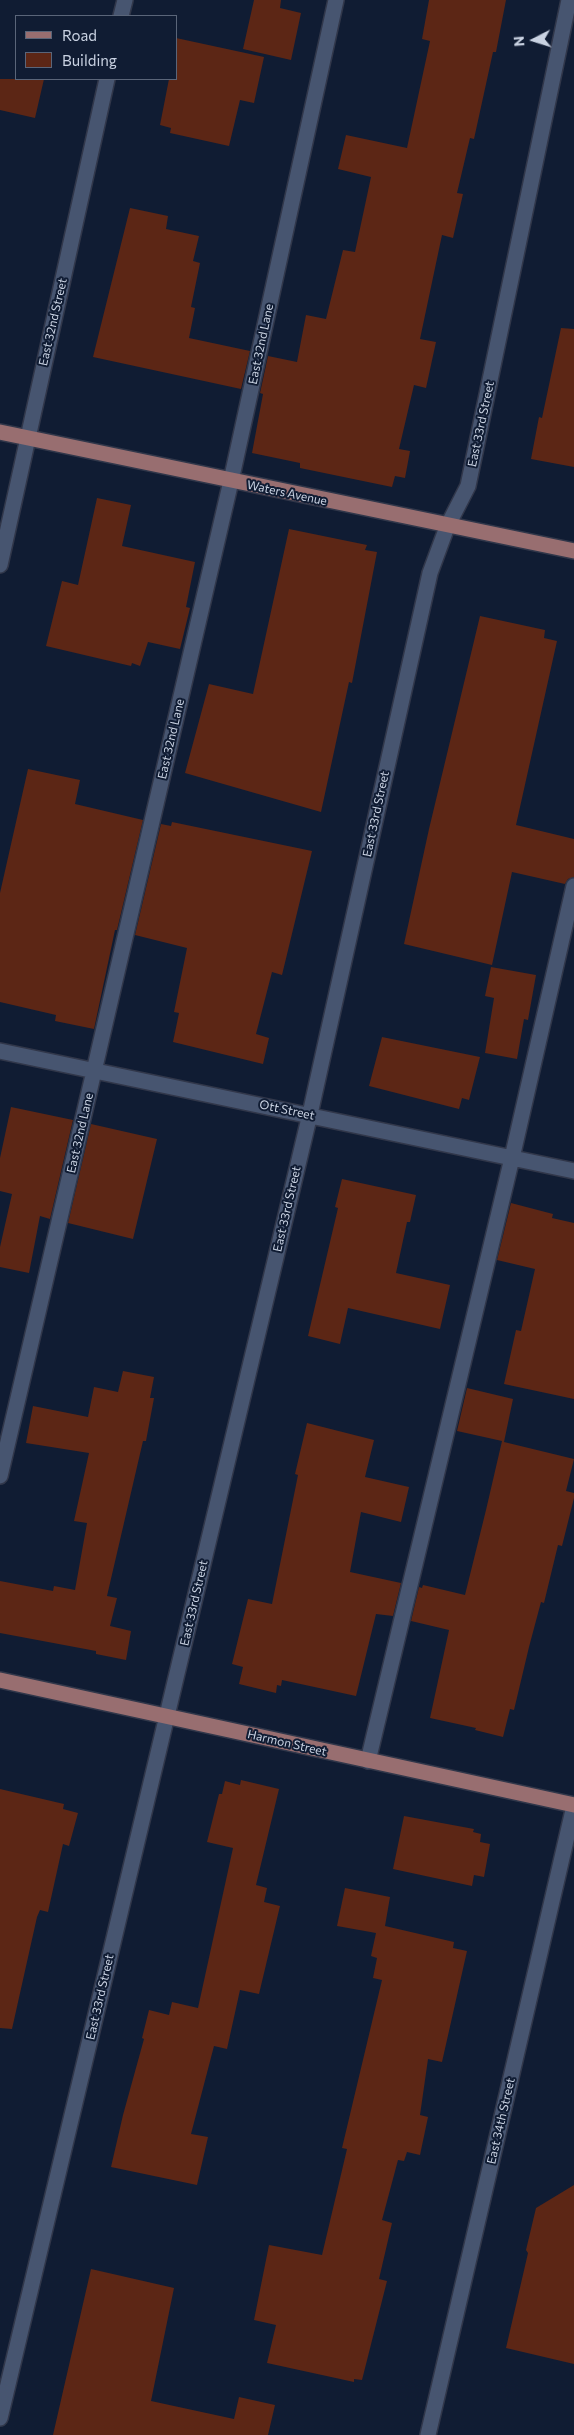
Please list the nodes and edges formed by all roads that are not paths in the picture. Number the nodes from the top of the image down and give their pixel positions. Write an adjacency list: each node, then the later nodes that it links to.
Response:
1 (125, 0): 4 (street)
2 (336, 0): 8 (street, East 32nd Lane)
3 (569, 0): 9 (street, East 33rd Street)
4 (121, 15)
5 (107, 80): 7 (street, East 32nd Street)
6 (0, 432): 7 (main road, Waters Avenue)
7 (27, 438): 8 (main road, Waters Avenue); 11 (street, East 32nd Street)
8 (230, 481): 9 (main road, Waters Avenue); 14 (street, East 32nd Lane)
9 (447, 526): 10 (main road, Waters Avenue); 15 (street, East 33rd Street)
10 (574, 551)
11 (0, 565)
12 (574, 886): 16 (street)
13 (0, 1051): 14 (street, Ott Street)
14 (95, 1071): 15 (street, Ott Street); 18 (street, East 32nd Lane)
15 (310, 1114): 16 (street, Ott Street); 20 (street, East 33rd Street)
16 (512, 1158): 17 (street, Ott Street); 21 (street)
17 (574, 1171)
18 (0, 1476)
19 (0, 1680): 20 (main road, Harmon Street)
20 (167, 1716): 21 (main road, Harmon Street); 23 (street, East 33rd Street)
21 (368, 1761): 22 (main road, Harmon Street)
22 (574, 1806): 24 (street, East 34th Street)
23 (0, 2418)
24 (428, 2435)

